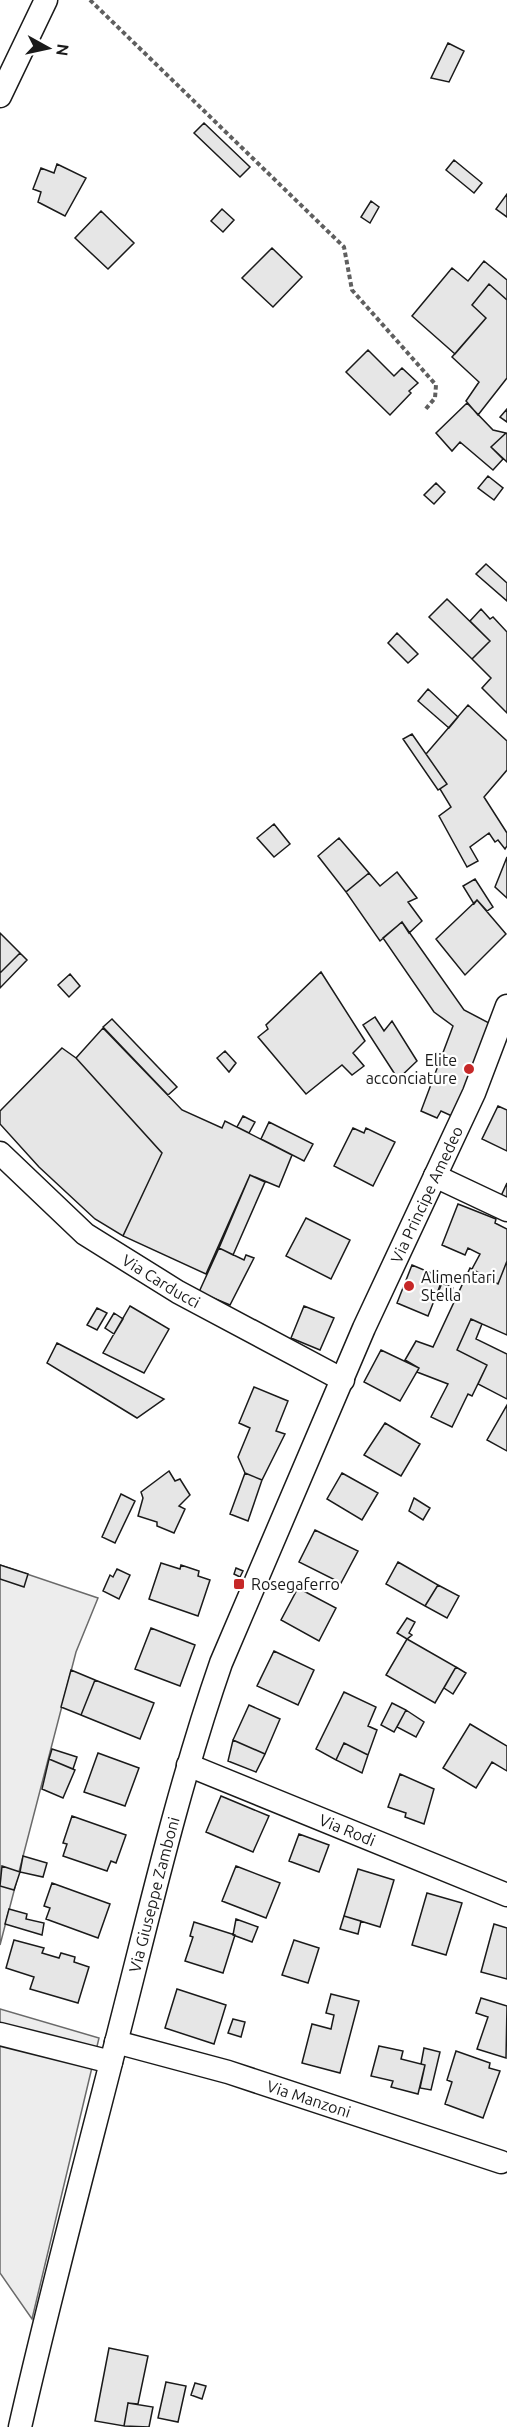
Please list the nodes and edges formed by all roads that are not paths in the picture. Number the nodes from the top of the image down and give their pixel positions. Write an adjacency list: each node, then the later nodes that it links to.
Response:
1 (46, 0): 2 (street)
2 (0, 96)
3 (507, 1006): 5 (street, Via Principe Amedeo)
4 (0, 1153): 7 (street, Via Carducci)
5 (435, 1176): 6 (street); 7 (street, Via Principe Amedeo)
6 (507, 1210)
7 (343, 1380): 8 (street, Via Giuseppe Zamboni)
8 (188, 1765): 9 (street, Via Rodi); 11 (street, Via Giuseppe Zamboni)
9 (507, 1896)
10 (0, 2034): 11 (street, Via Manzoni)
11 (114, 2052): 12 (street, Via Manzoni); 13 (street, Via Giuseppe Zamboni)
12 (501, 2162)
13 (20, 2427)

